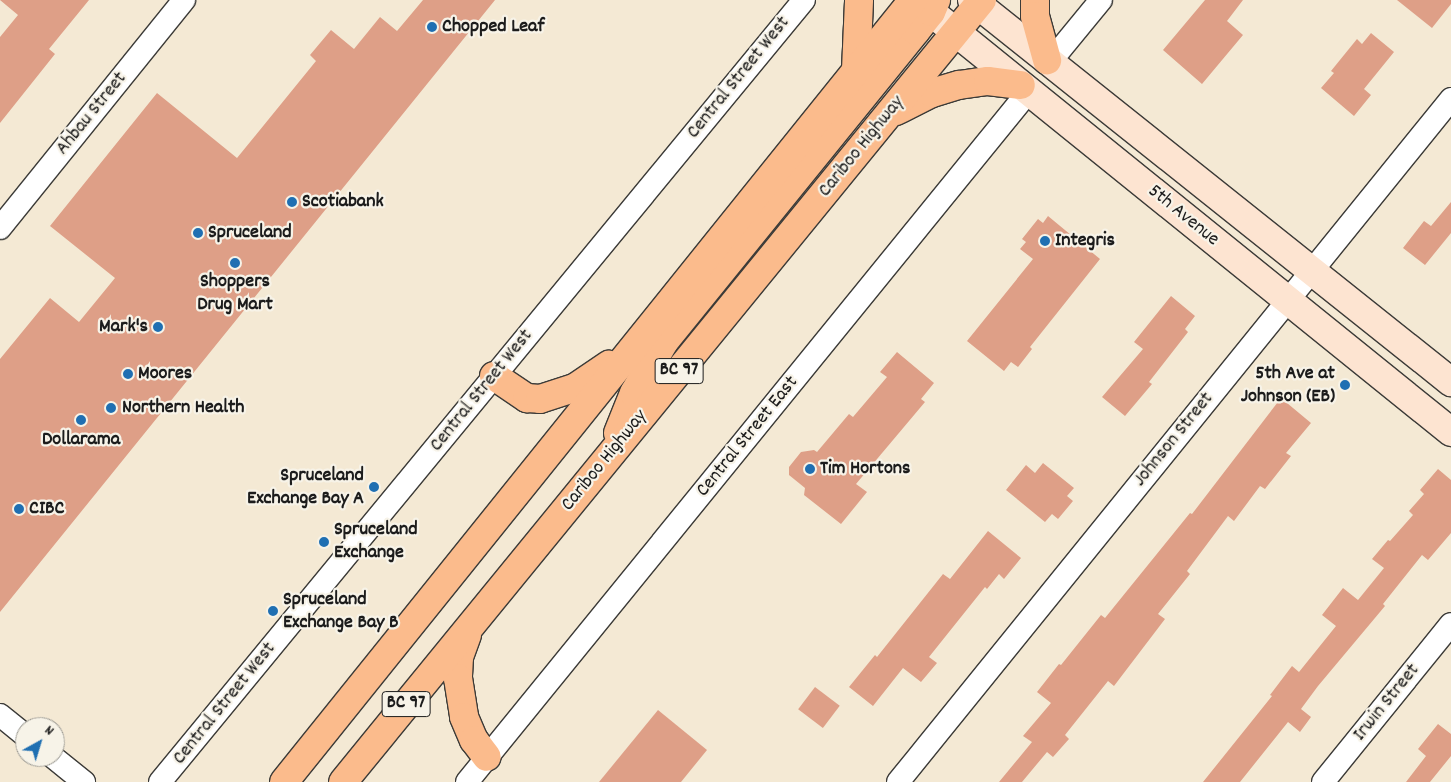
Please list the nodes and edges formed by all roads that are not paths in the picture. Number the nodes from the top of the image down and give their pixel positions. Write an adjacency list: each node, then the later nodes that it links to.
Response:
1 (184, 0): 14 (street, Ahbau Street)
2 (804, 0): 18 (street, Central Street West)
3 (860, 0): 10 (highway)
4 (1035, 0): 9 (highway)
5 (1101, 0): 9 (street)
6 (978, 2): 8 (highway, Cariboo Highway / BC 97); 9 (main road, 5th Avenue)
7 (924, 3): 8 (main road, 5th Avenue); 10 (highway, BC 97); 21 (highway)
8 (956, 31): 11 (main road, 5th Avenue); 13 (highway, Cariboo Highway / BC 97)
9 (1049, 61): 15 (main road, 5th Avenue)
10 (856, 70): 17 (highway, BC 97)
11 (1025, 88): 13 (highway); 16 (main road, 5th Avenue); 26 (street, Central Street East)
12 (1451, 99): 15 (street, Johnson Street)
13 (888, 116): 21 (highway, Cariboo Highway / BC 97)
14 (0, 228)
15 (1312, 271): 16 (street, Johnson Street); 19 (main road, 5th Avenue)
16 (1288, 300): 20 (main road, 5th Avenue); 33 (street, Johnson Street)
17 (634, 346): 18 (highway); 30 (highway, BC 97)
18 (494, 376): 29 (street, Central Street West)
19 (1451, 382)
20 (1451, 432)
21 (610, 455): 23 (highway, Cariboo Highway / BC 97)
22 (1451, 624): 34 (street, Irwin Street)
23 (470, 626): 26 (highway); 31 (highway, Cariboo Highway / BC 97)
24 (0, 715): 25 (street)
25 (15, 727)
26 (487, 757): 32 (street, Central Street East)
27 (65, 767): 28 (street)
28 (84, 782)
29 (160, 782)
30 (284, 782)
31 (343, 782)
32 (467, 782)
33 (898, 782)
34 (1323, 782)

